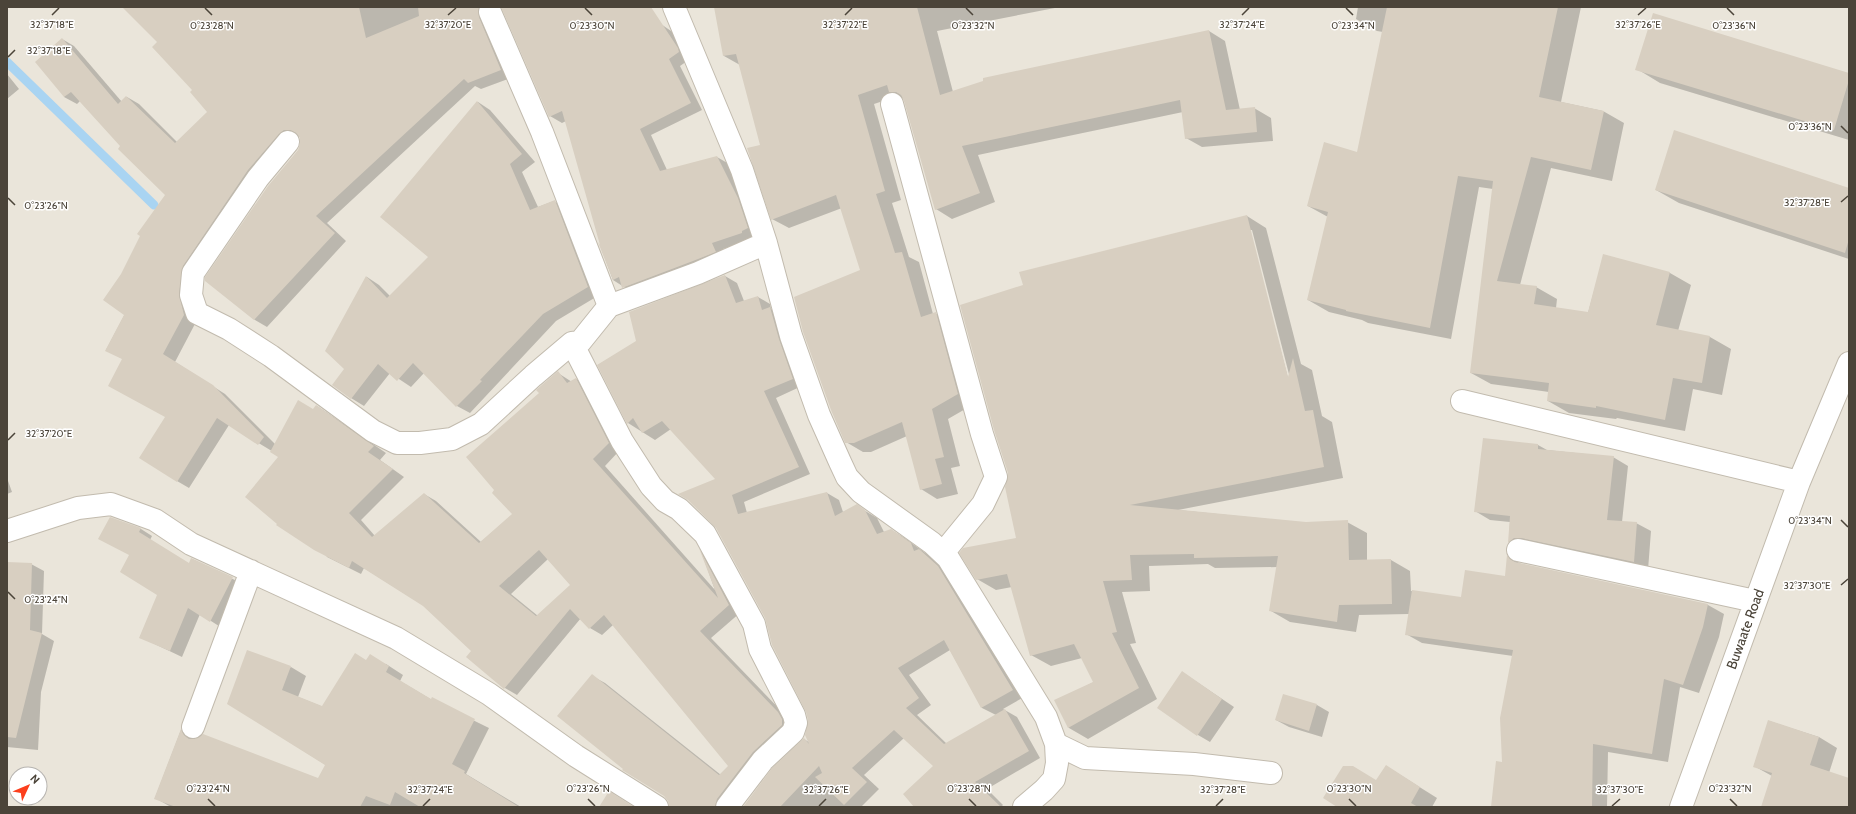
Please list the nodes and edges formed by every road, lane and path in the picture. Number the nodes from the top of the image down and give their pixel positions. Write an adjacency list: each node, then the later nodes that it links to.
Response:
1 (674, 7): 5 (street)
2 (495, 9): 6 (street)
3 (892, 104): 13 (street)
4 (288, 142): 7 (street)
5 (766, 243): 6 (street); 13 (street)
6 (609, 306): 7 (street)
7 (572, 343): 20 (street)
8 (1848, 366): 10 (street, Buwaate Road)
9 (1462, 401): 10 (street)
10 (1799, 482): 15 (street, Buwaate Road)
11 (7, 531): 14 (street)
12 (1518, 550): 15 (street)
13 (943, 553): 17 (street)
14 (251, 571): 16 (street); 19 (street)
15 (1755, 601): 22 (street, Buwaate Road)
16 (193, 727)
17 (1056, 744): 18 (street); 21 (street)
18 (1271, 773)
19 (657, 807)
20 (727, 807)
21 (1024, 807)
22 (1681, 807)

